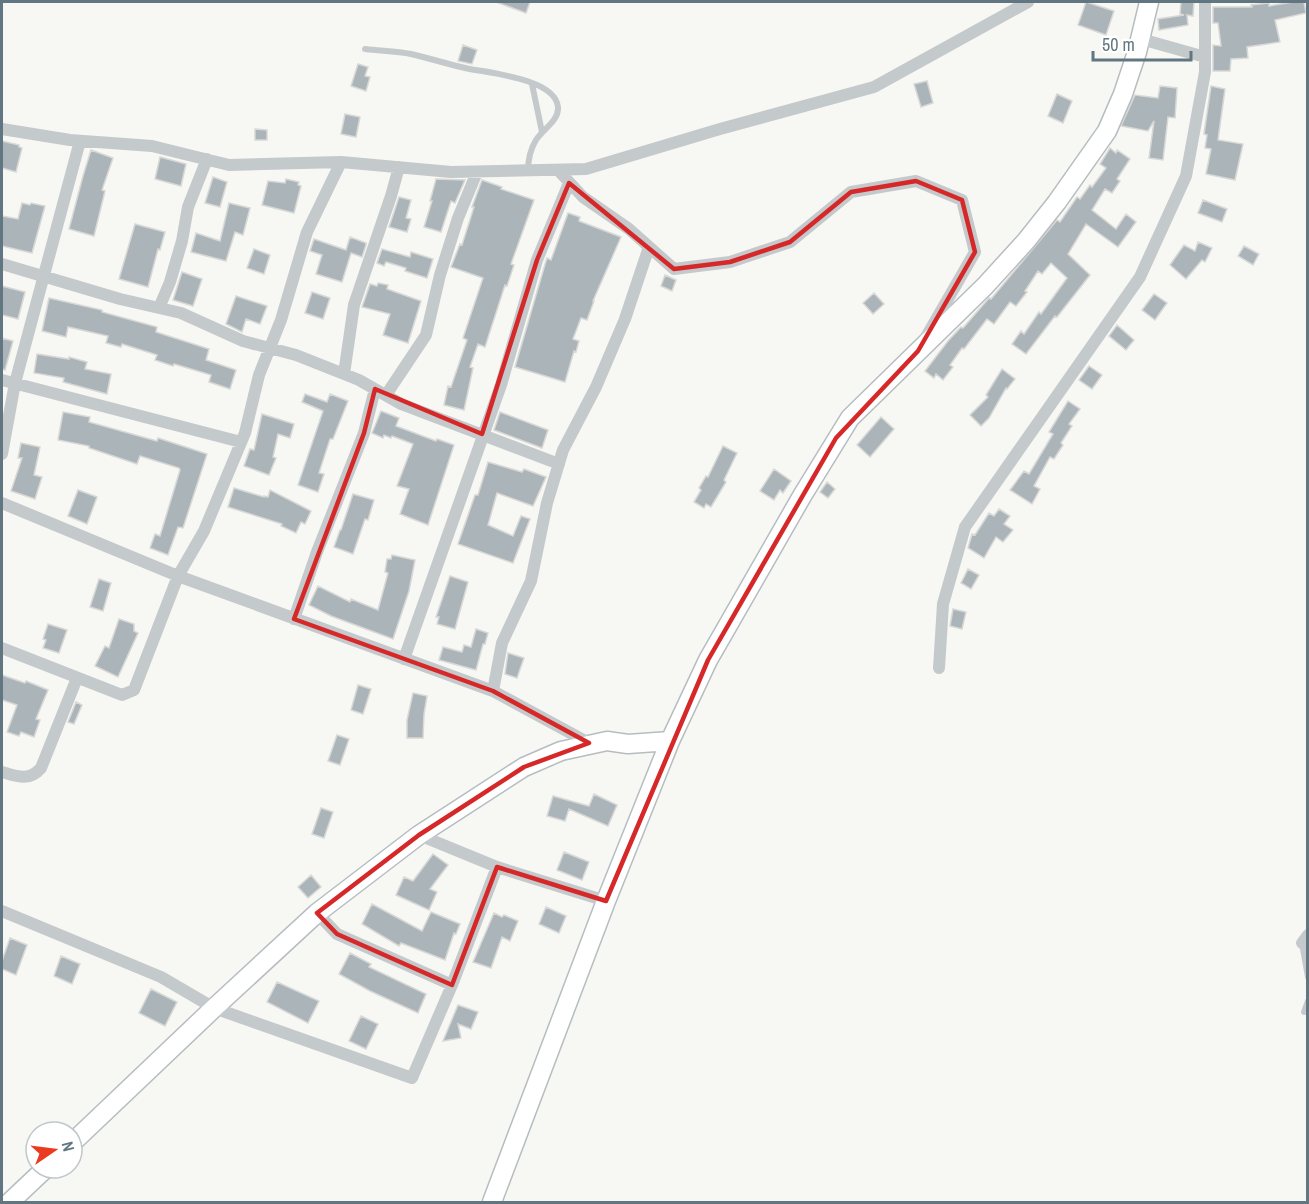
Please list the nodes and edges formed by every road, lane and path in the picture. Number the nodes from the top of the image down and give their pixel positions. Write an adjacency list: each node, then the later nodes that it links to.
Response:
1 (1028, 2): 14 (street)
2 (1149, 2): 4 (main road)
3 (1205, 2): 6 (street)
4 (1141, 39): 6 (street); 23 (main road)
5 (365, 49): 7 (lane)
6 (1205, 57): 38 (street)
7 (532, 84): 9 (lane); 9 (lane)
8 (2, 129): 10 (street)
9 (542, 132): 15 (lane)
10 (80, 141): 11 (street); 20 (street)
11 (207, 159): 12 (street); 21 (street)
12 (341, 162): 13 (street); 22 (street)
13 (399, 167): 16 (street); 24 (street)
14 (558, 170): 15 (street); 17 (street)
15 (528, 171): 16 (street)
16 (477, 172): 28 (street)
17 (569, 183): 18 (street); 29 (street)
18 (649, 247): 23 (street); 32 (street)
19 (2, 264): 20 (street)
20 (44, 276): 21 (street); 26 (street)
21 (159, 308): 22 (street)
22 (271, 348): 24 (street); 30 (street)
23 (918, 351): 41 (main road)
24 (344, 374): 27 (street)
25 (2, 380): 26 (street)
26 (15, 383): 30 (street); 31 (street)
27 (375, 389): 28 (street); 35 (street)
28 (386, 395): 29 (street)
29 (482, 434): 32 (street); 37 (street)
30 (241, 442): 34 (street)
31 (2, 454)
32 (559, 464): 40 (street)
33 (2, 503): 34 (street)
34 (178, 576): 35 (street); 39 (street)
35 (294, 619): 37 (street)
36 (2, 648): 39 (street)
37 (404, 659): 40 (street)
38 (939, 668)
39 (77, 678): 43 (street)
40 (493, 691): 42 (street)
41 (670, 741): 42 (main road); 46 (main road)
42 (589, 743): 44 (main road)
43 (2, 772)
44 (419, 835): 45 (street); 48 (main road)
45 (497, 867): 46 (street); 51 (street)
46 (606, 901): 58 (main road)
47 (2, 911): 53 (street)
48 (317, 914): 51 (street); 53 (main road)
49 (1305, 939): 50 (lane)
50 (1308, 977)
51 (452, 985): 53 (street)
52 (1308, 1001): 54 (lane)
53 (214, 1008): 55 (main road)
54 (1304, 1012)
55 (84, 1132)
56 (34, 1180): 57 (main road)
57 (10, 1203)
58 (492, 1203)

